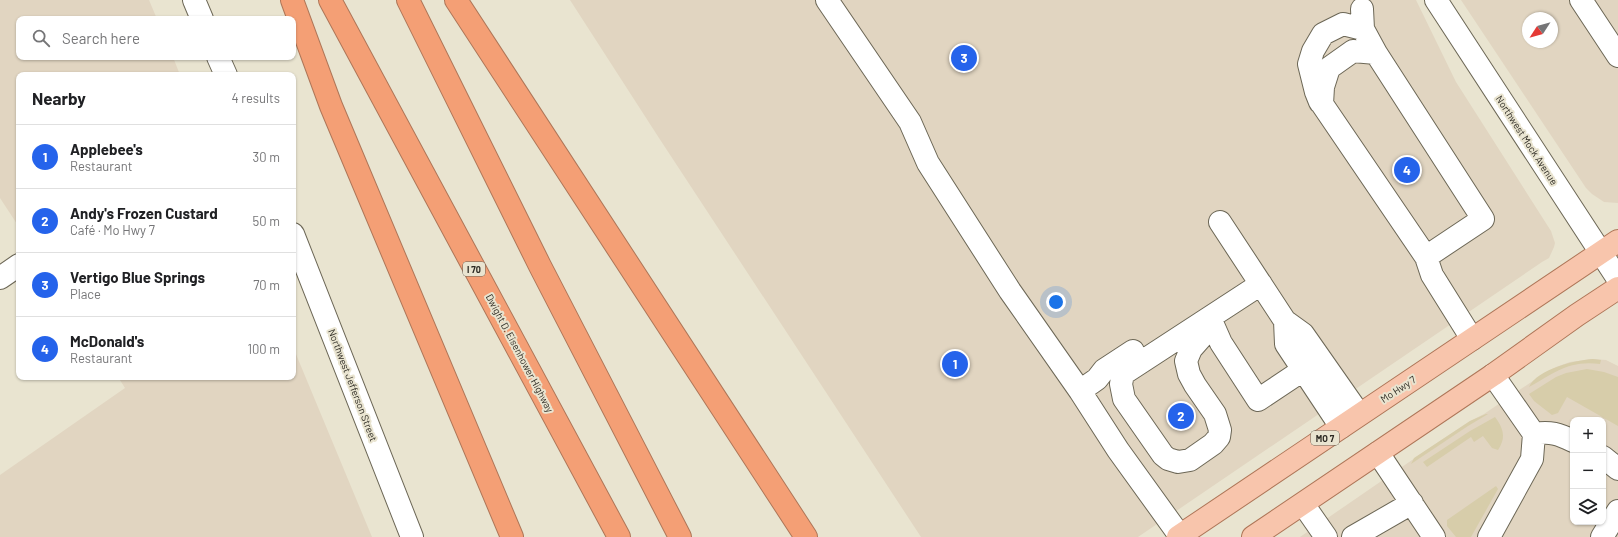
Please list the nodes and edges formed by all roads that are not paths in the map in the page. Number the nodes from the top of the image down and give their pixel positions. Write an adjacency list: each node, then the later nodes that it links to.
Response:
1 (194, 0): 9 (street)
2 (292, 0): 42 (highway)
3 (330, 0): 43 (highway, Dwight D. Eisenhower Highway / I 70)
4 (408, 0): 44 (highway)
5 (456, 0): 45 (highway)
6 (827, 0): 29 (street)
7 (1436, 0): 17 (street, Northwest Mock Avenue)
8 (1581, 0): 11 (street)
9 (201, 16)
10 (1376, 53): 14 (street); 14 (street); 18 (street)
11 (1618, 56)
12 (219, 60): 13 (street)
13 (225, 72)
14 (1322, 104): 18 (street)
15 (1220, 222): 22 (street)
16 (296, 242): 41 (street, Northwest Jefferson Street)
17 (1610, 247): 21 (street, Northwest Mock Avenue); 26 (main road, Mo Hwy 7 / MO 7)
18 (1426, 257): 26 (street)
19 (16, 267): 20 (street)
20 (0, 278)
21 (1618, 279)
22 (1261, 284): 24 (street); 25 (street)
23 (1618, 288): 28 (main road)
24 (1210, 318): 24 (street); 27 (street); 29 (street)
25 (1285, 321): 27 (street); 30 (street)
26 (1472, 339): 30 (main road, Mo Hwy 7 / MO 7)
27 (1304, 370): 31 (street)
28 (1493, 375): 32 (street); 34 (main road)
29 (1080, 391): 40 (street)
30 (1359, 414): 31 (main road, Mo Hwy 7 / MO 7)
31 (1341, 427): 40 (main road, Mo Hwy 7 / MO 7)
32 (1534, 434): 33 (street); 50 (street)
33 (1570, 440)
34 (1378, 453): 37 (street); 38 (main road)
35 (1606, 459): 36 (street)
36 (1618, 469)
37 (1412, 503): 48 (street); 49 (street)
38 (1304, 504): 46 (main road); 47 (street)
39 (1618, 511): 51 (street)
40 (1179, 536)
41 (412, 537)
42 (512, 537)
43 (619, 537)
44 (680, 537)
45 (806, 537)
46 (1253, 537)
47 (1326, 537)
48 (1353, 537)
49 (1434, 537)
50 (1489, 537)
51 (1602, 537)

